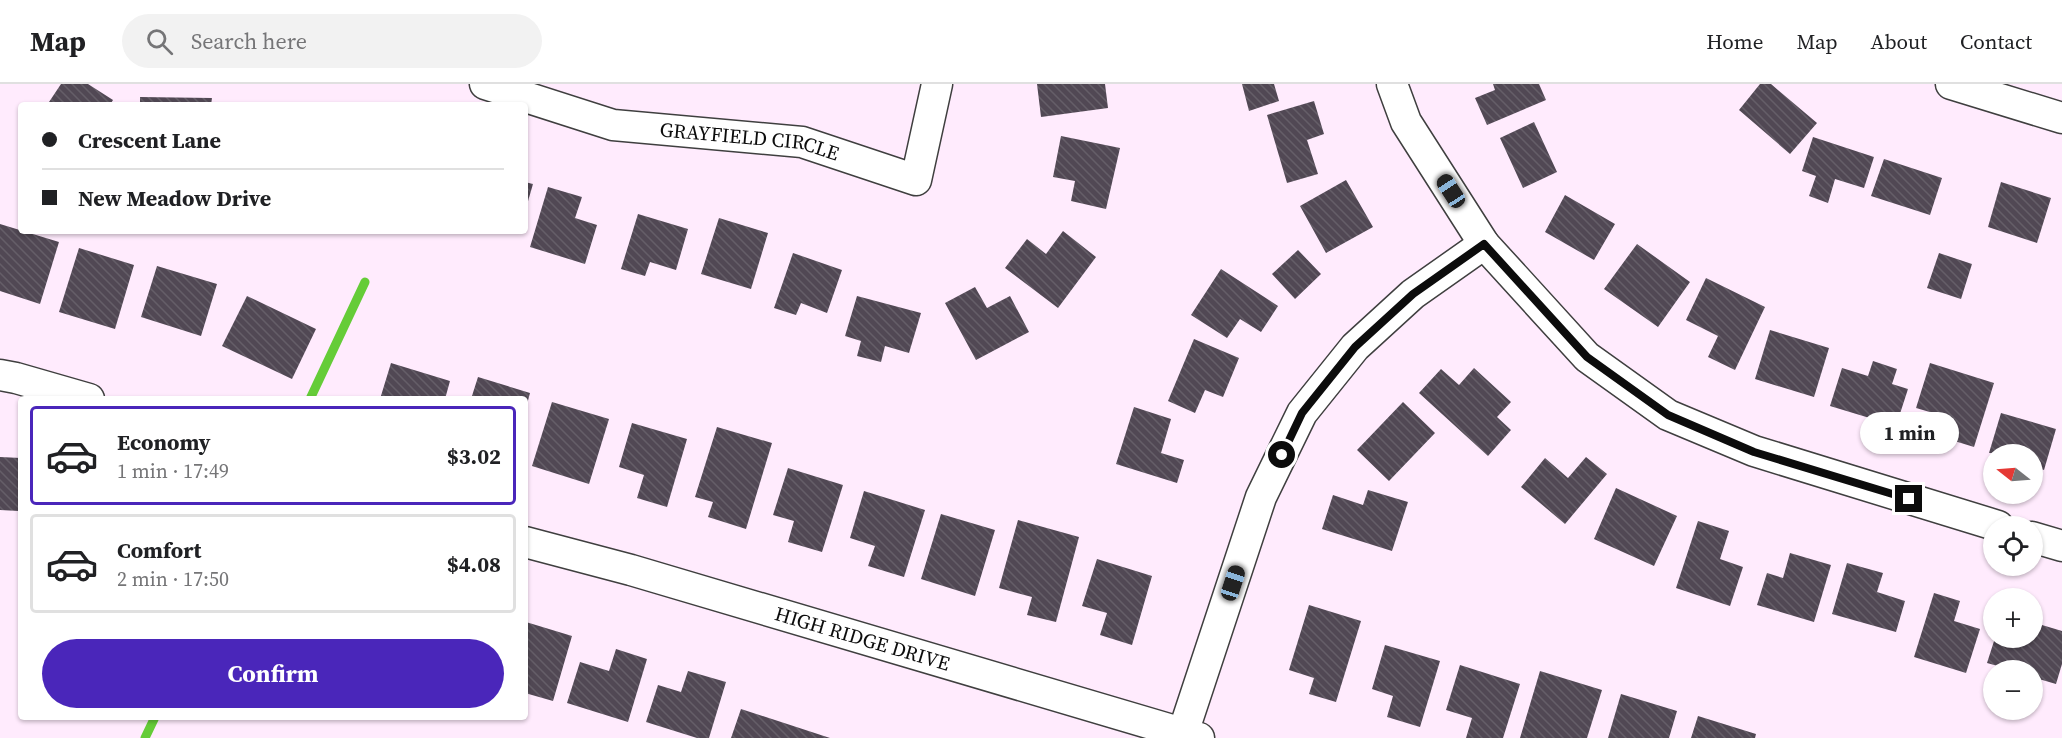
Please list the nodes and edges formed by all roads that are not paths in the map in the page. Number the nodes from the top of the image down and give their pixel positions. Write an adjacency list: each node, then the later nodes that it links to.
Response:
1 (485, 84): 2 (street, GRAYFIELD CIRCLE)
2 (937, 84)
3 (1392, 84): 6 (street)
4 (1951, 84): 5 (street)
5 (2062, 118)
6 (1484, 244): 9 (street); 13 (street)
7 (0, 375): 8 (street)
8 (79, 396)
9 (1983, 521)
10 (2043, 540): 12 (street)
11 (528, 543): 13 (street, HIGH RIDGE DRIVE)
12 (2062, 546)
13 (1191, 735)

